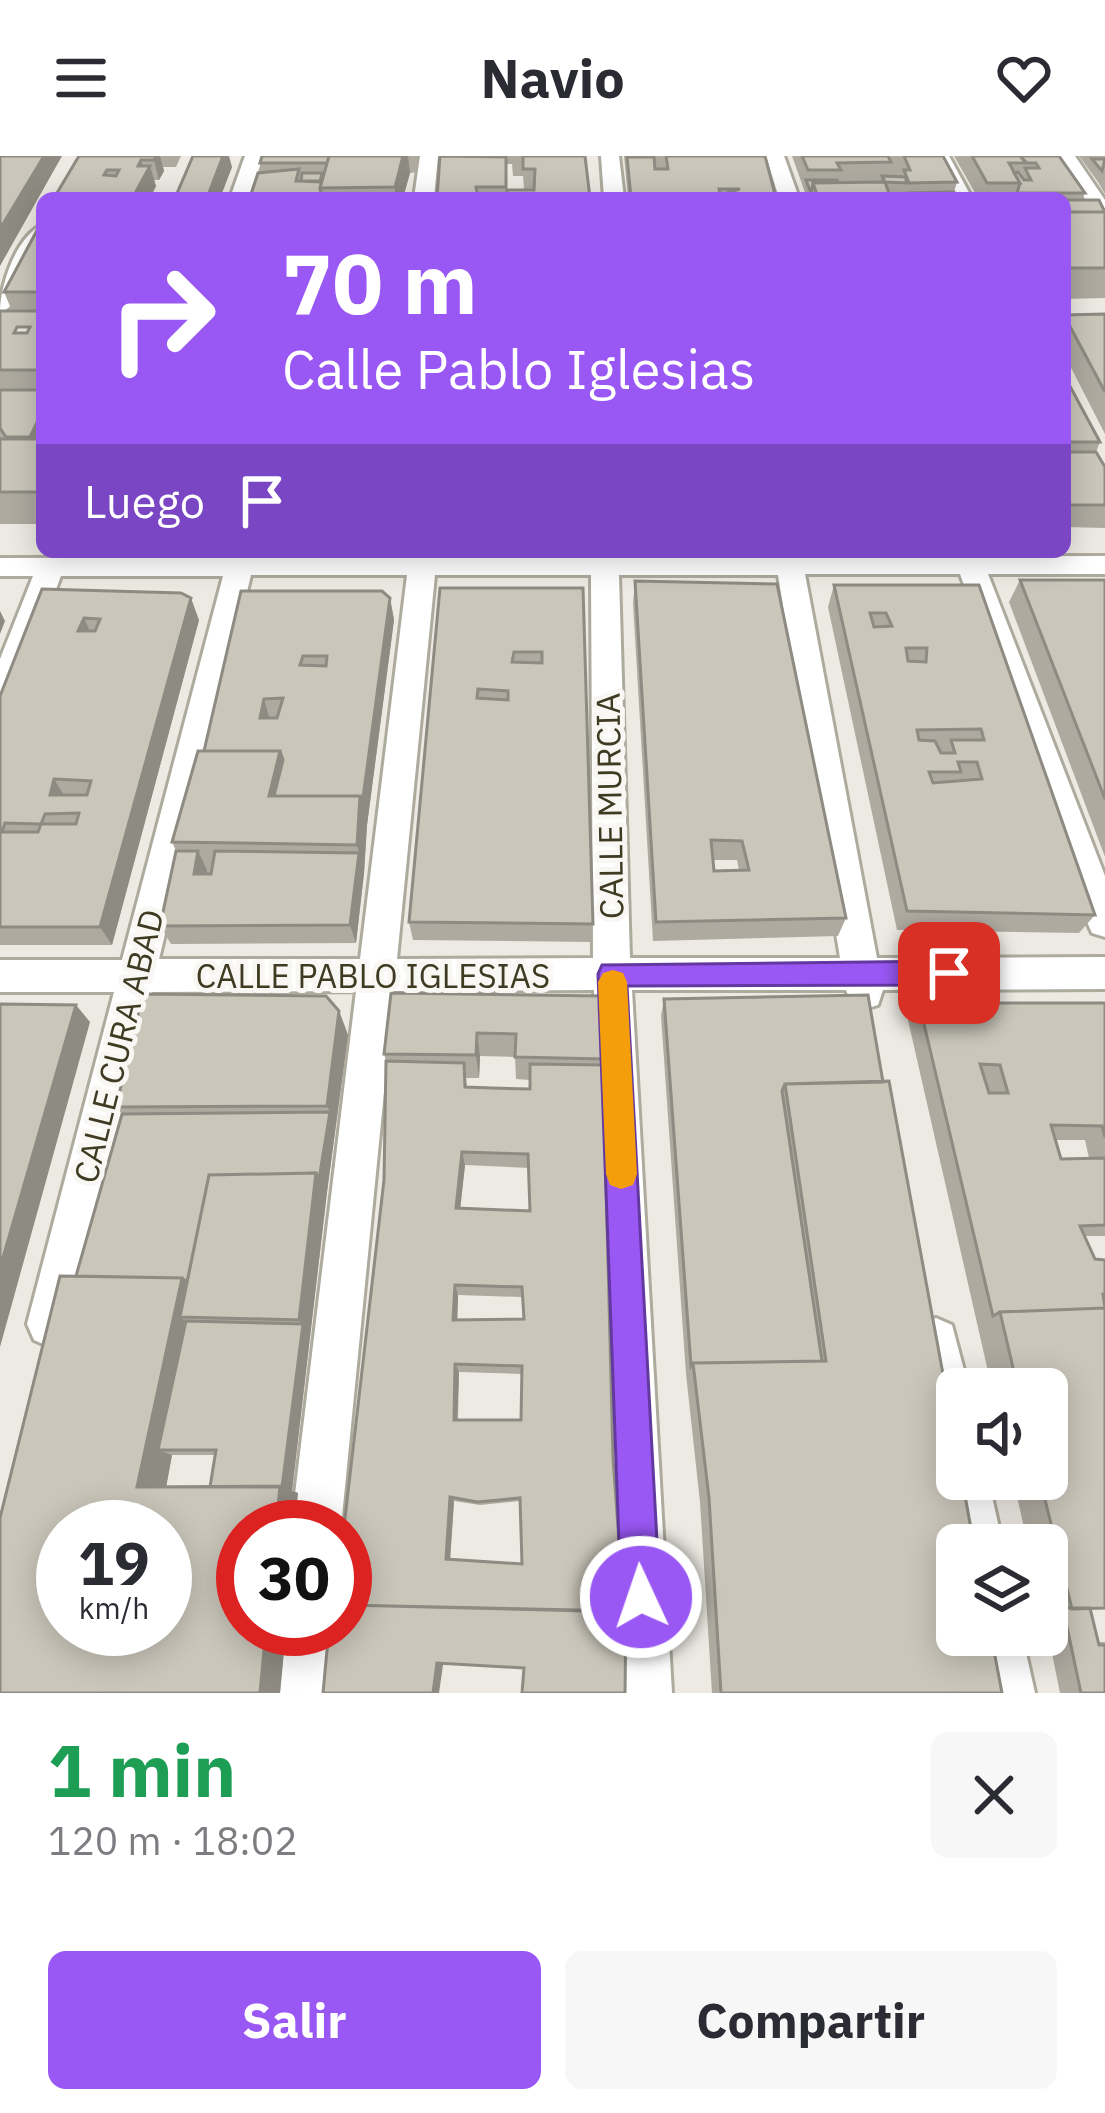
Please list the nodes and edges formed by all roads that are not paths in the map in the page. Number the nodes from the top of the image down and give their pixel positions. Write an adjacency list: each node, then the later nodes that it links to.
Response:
1 (254, 156): 7 (street)
2 (429, 156): 8 (street)
3 (610, 156): 9 (street)
4 (775, 156): 10 (street)
5 (940, 156): 11 (street)
6 (1066, 156): 12 (street)
7 (242, 192)
8 (425, 192)
9 (613, 192)
10 (787, 192)
11 (959, 192)
12 (1097, 212)
13 (36, 243): 14 (street)
14 (0, 306)
15 (120, 559): 22 (street); 23 (street)
16 (906, 559): 19 (street); 24 (street)
17 (399, 561): 18 (street); 23 (street); 28 (street)
18 (629, 561): 24 (street); 29 (street, CALLE MURCIA)
19 (971, 565): 20 (street); 26 (street)
20 (1105, 565)
21 (0, 566): 22 (street)
22 (51, 566): 25 (street)
23 (239, 566): 32 (street, CALLE CURA ABAD)
24 (790, 566): 30 (street)
25 (0, 698)
26 (1105, 922)
27 (1105, 973): 30 (street, CALLE PABLO IGLESIAS)
28 (381, 974): 29 (street, CALLE PABLO IGLESIAS); 32 (street, CALLE PABLO IGLESIAS); 37 (street)
29 (612, 974): 30 (street, CALLE PABLO IGLESIAS); 41 (street, CALLE MURCIA)
30 (861, 974): 33 (street)
31 (0, 976): 32 (street, CALLE PABLO IGLESIAS)
32 (135, 976): 35 (street, CALLE CURA ABAD)
33 (870, 1018)
34 (929, 1310): 36 (street)
35 (39, 1365)
36 (941, 1368)
37 (319, 1500)
38 (301, 1656): 40 (street)
39 (1000, 1656): 42 (street)
40 (297, 1693)
41 (645, 1693)
42 (1008, 1693)

